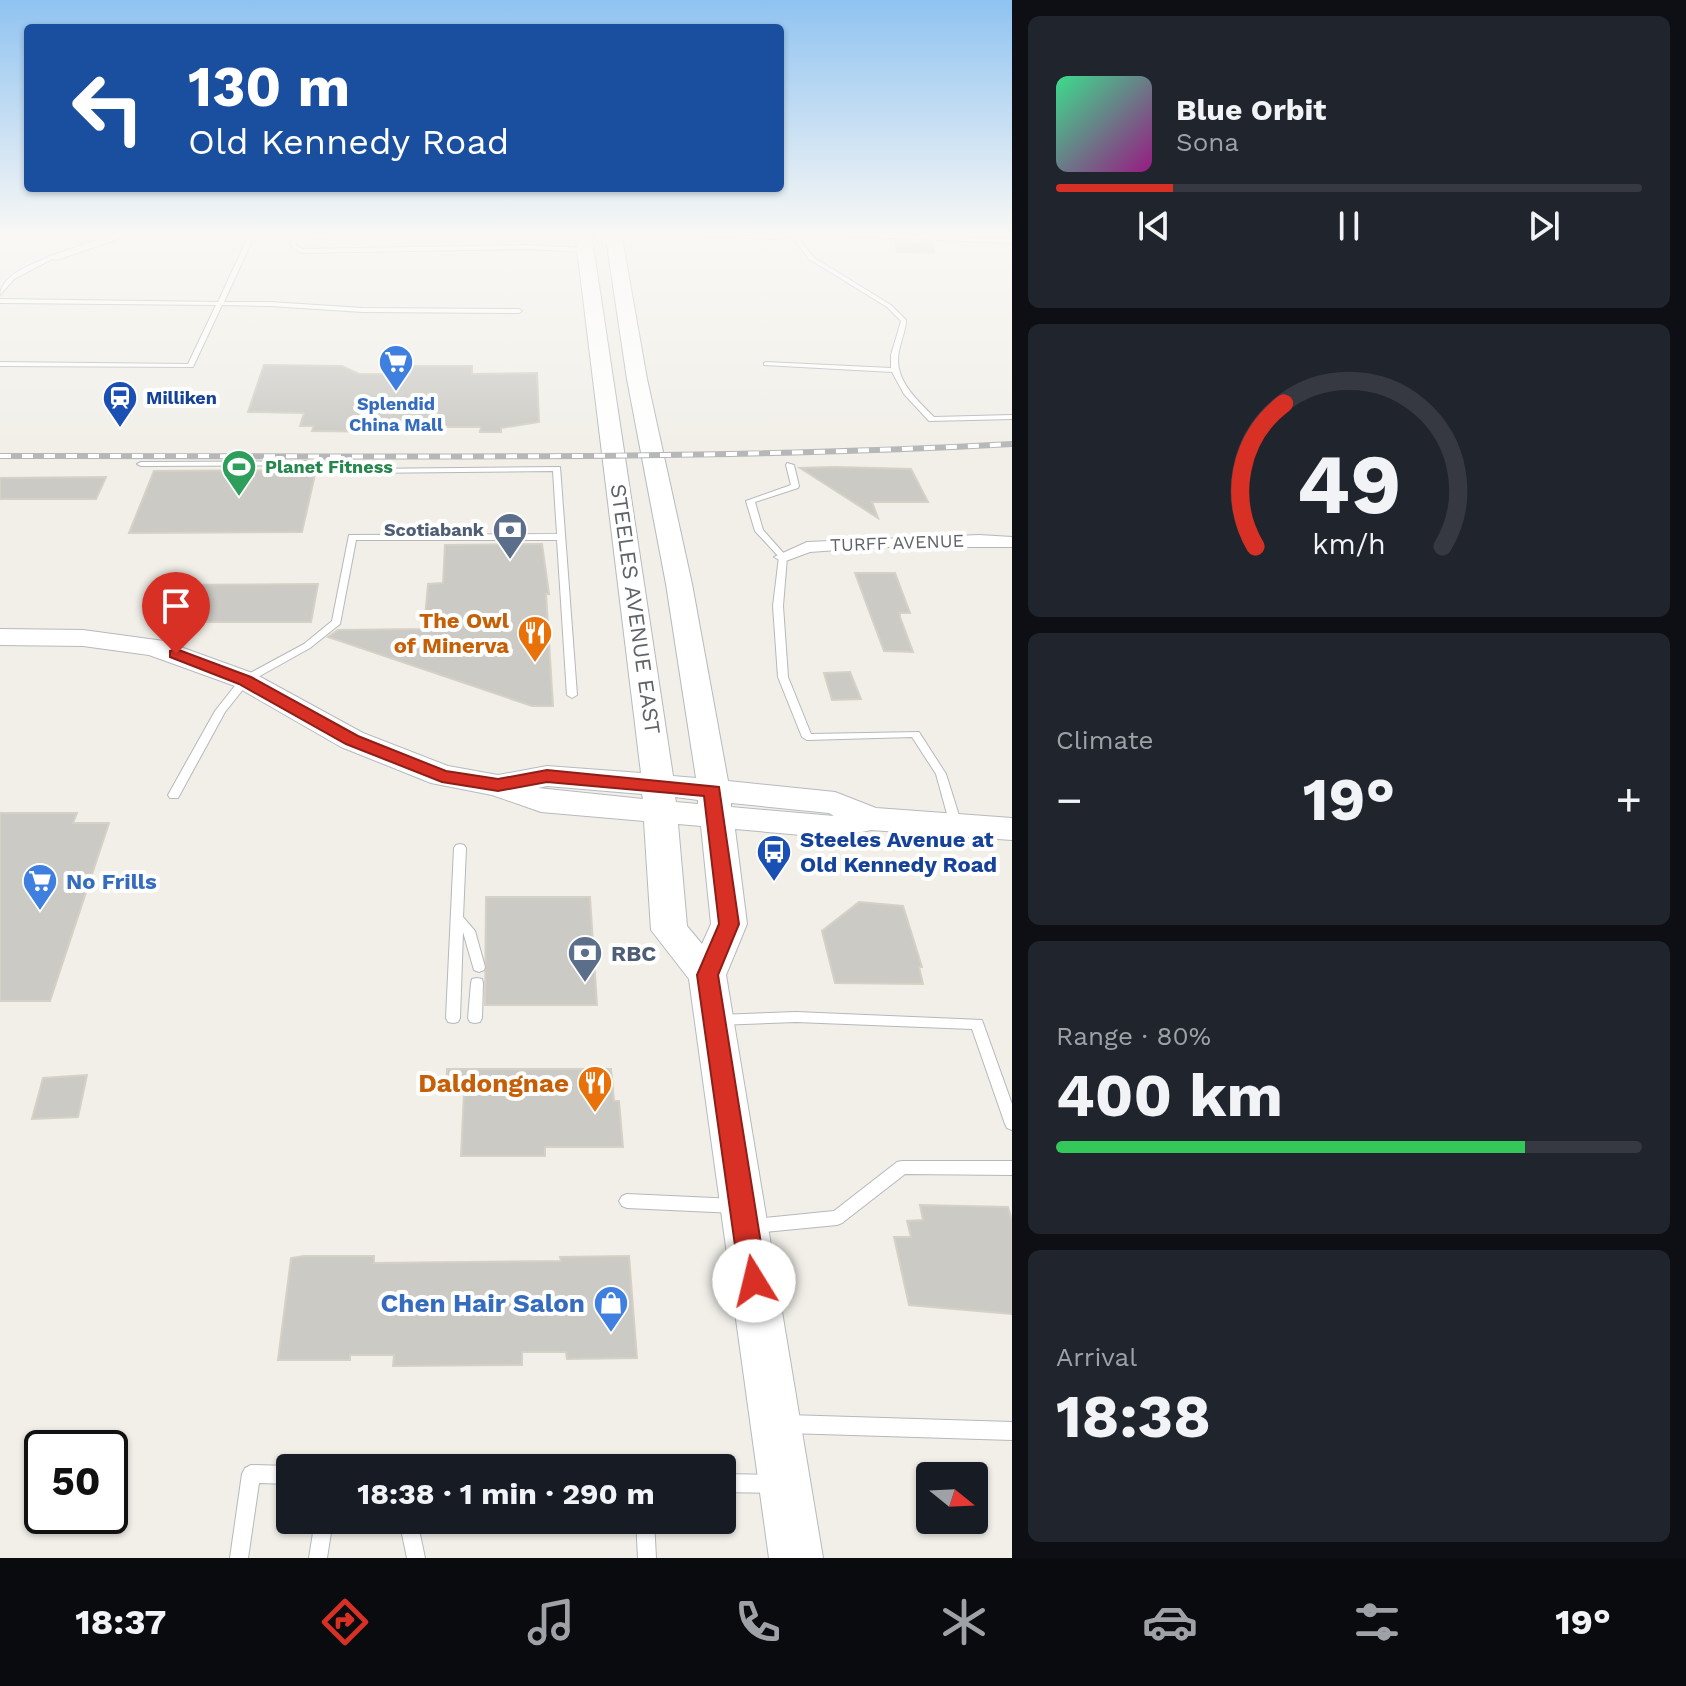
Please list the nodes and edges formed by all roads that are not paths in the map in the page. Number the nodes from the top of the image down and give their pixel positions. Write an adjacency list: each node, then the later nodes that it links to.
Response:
1 (220, 305): 7 (lane)
2 (256, 305): 6 (lane)
3 (593, 305): 20 (main road, STEELES AVENUE EAST)
4 (625, 305): 21 (main road, STEELES AVENUE EAST)
5 (887, 305): 9 (lane)
6 (519, 311)
7 (0, 364)
8 (766, 364): 9 (lane)
9 (895, 370): 10 (lane)
10 (1012, 417)
11 (141, 464): 13 (lane)
12 (790, 465): 15 (lane)
13 (561, 537): 17 (lane); 18 (lane)
14 (1012, 542): 15 (street, TURFF AVENUE)
15 (783, 557): 22 (lane)
16 (0, 637): 17 (main road)
17 (245, 680): 19 (lane); 20 (main road)
18 (572, 695)
19 (174, 795)
20 (658, 798): 21 (main road); 27 (main road, STEELES AVENUE EAST)
21 (714, 804): 22 (main road); 27 (main road, STEELES AVENUE EAST)
22 (956, 825): 23 (main road)
23 (1012, 829)
24 (460, 848): 25 (lane)
25 (457, 918): 26 (lane); 29 (lane)
26 (479, 967)
27 (707, 975): 31 (main road)
28 (477, 983): 30 (lane)
29 (453, 1018)
30 (475, 1018)
31 (714, 1021): 32 (lane); 35 (main road)
32 (1012, 1124)
33 (1012, 1168): 35 (lane)
34 (627, 1201): 35 (lane)
35 (744, 1216): 36 (main road)
36 (775, 1424): 37 (lane); 40 (main road)
37 (1012, 1431)
38 (276, 1475): 44 (lane)
39 (736, 1483): 40 (lane)
40 (785, 1484): 48 (main road)
41 (322, 1534): 45 (lane)
42 (411, 1534): 46 (lane)
43 (646, 1534): 47 (lane)
44 (239, 1558)
45 (318, 1558)
46 (416, 1558)
47 (647, 1558)
48 (796, 1558)

